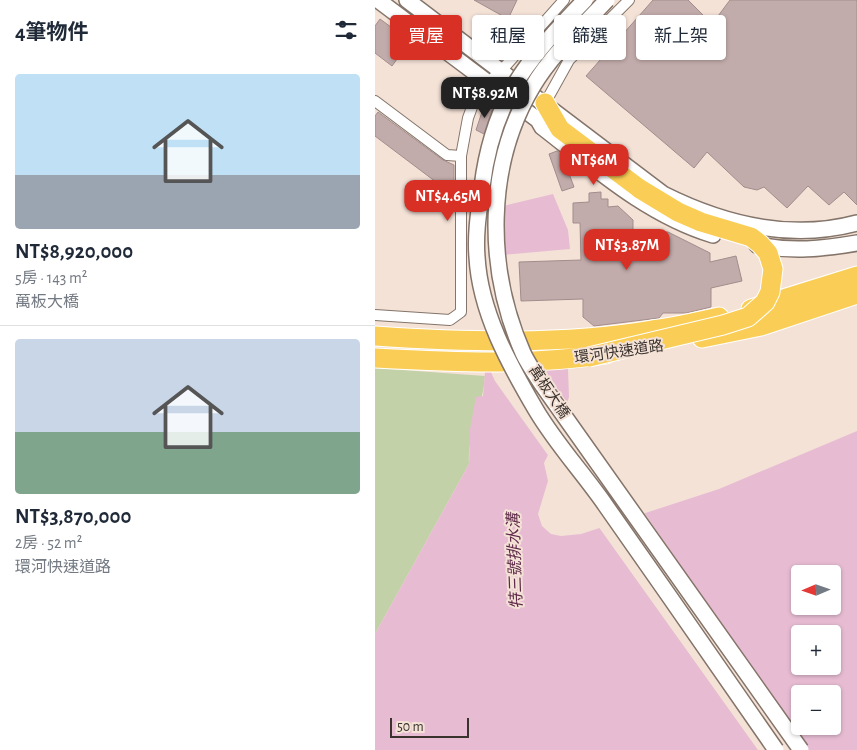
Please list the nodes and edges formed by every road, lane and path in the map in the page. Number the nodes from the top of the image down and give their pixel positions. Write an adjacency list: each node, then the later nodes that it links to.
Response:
1 (378, 0): 8 (street)
2 (407, 0): 7 (street)
3 (564, 0): 7 (street)
4 (585, 0): 22 (street, 萬板大橋, bridge)
5 (607, 0): 23 (street, 萬板大橋, bridge)
6 (629, 0): 10 (street)
7 (501, 71): 8 (street); 10 (street)
8 (488, 81): 10 (street); 11 (street)
9 (375, 102): 11 (street)
10 (542, 112): 12 (street); 13 (street); 20 (highway, bridge)
11 (461, 156): 18 (street)
12 (699, 212): 13 (street); 14 (street)
13 (693, 229): 15 (street)
14 (856, 229)
15 (857, 242)
16 (857, 276): 19 (highway, 環河快速道路, bridge)
17 (857, 294): 20 (highway, 環河快速道路, bridge)
18 (375, 315)
19 (375, 336)
20 (589, 357): 21 (highway, 環河快速道路, bridge)
21 (375, 358)
22 (776, 750)
23 (801, 750)

